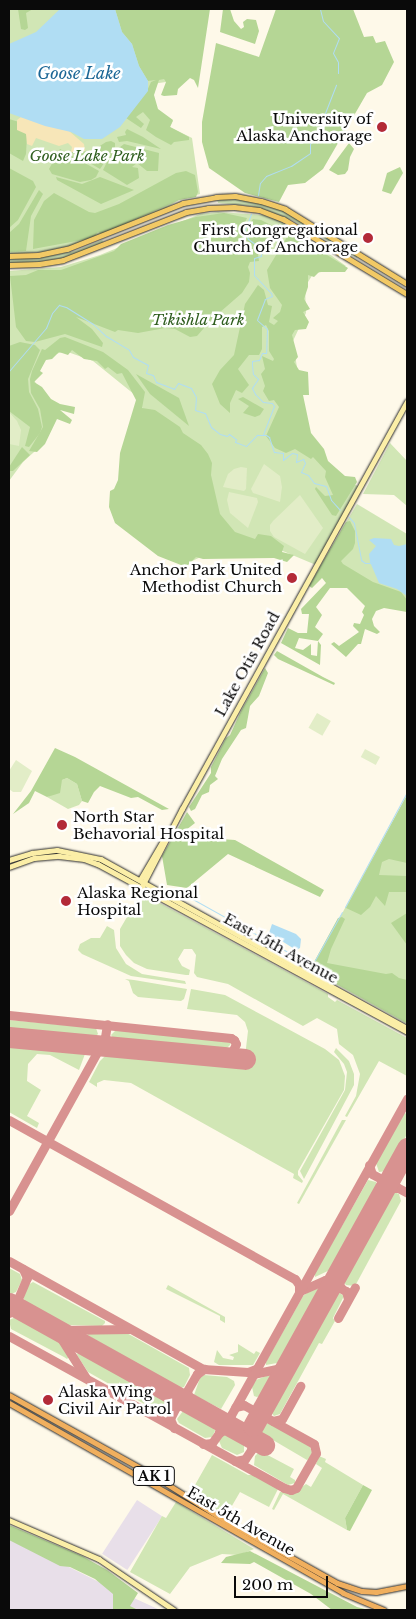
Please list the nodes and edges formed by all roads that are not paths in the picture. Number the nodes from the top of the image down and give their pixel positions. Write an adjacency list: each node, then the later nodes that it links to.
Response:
1 (9, 256): 3 (main road)
2 (9, 265): 4 (main road)
3 (407, 284)
4 (407, 294)
5 (407, 402): 8 (main road, Lake Otis Road)
6 (9, 860): 8 (main road, East 15th Avenue)
7 (9, 867): 9 (main road, East 15th Avenue)
8 (143, 880): 9 (main road, Lake Otis Road); 10 (main road, East 15th Avenue)
9 (139, 887): 11 (main road, East 15th Avenue)
10 (407, 1028)
11 (407, 1032)
12 (9, 1395): 15 (highway, East 5th Avenue / AK 1)
13 (9, 1404): 17 (highway, East 5th Avenue / AK 1)
14 (9, 1520): 16 (main road)
15 (407, 1586)
16 (174, 1610)
17 (384, 1610)

